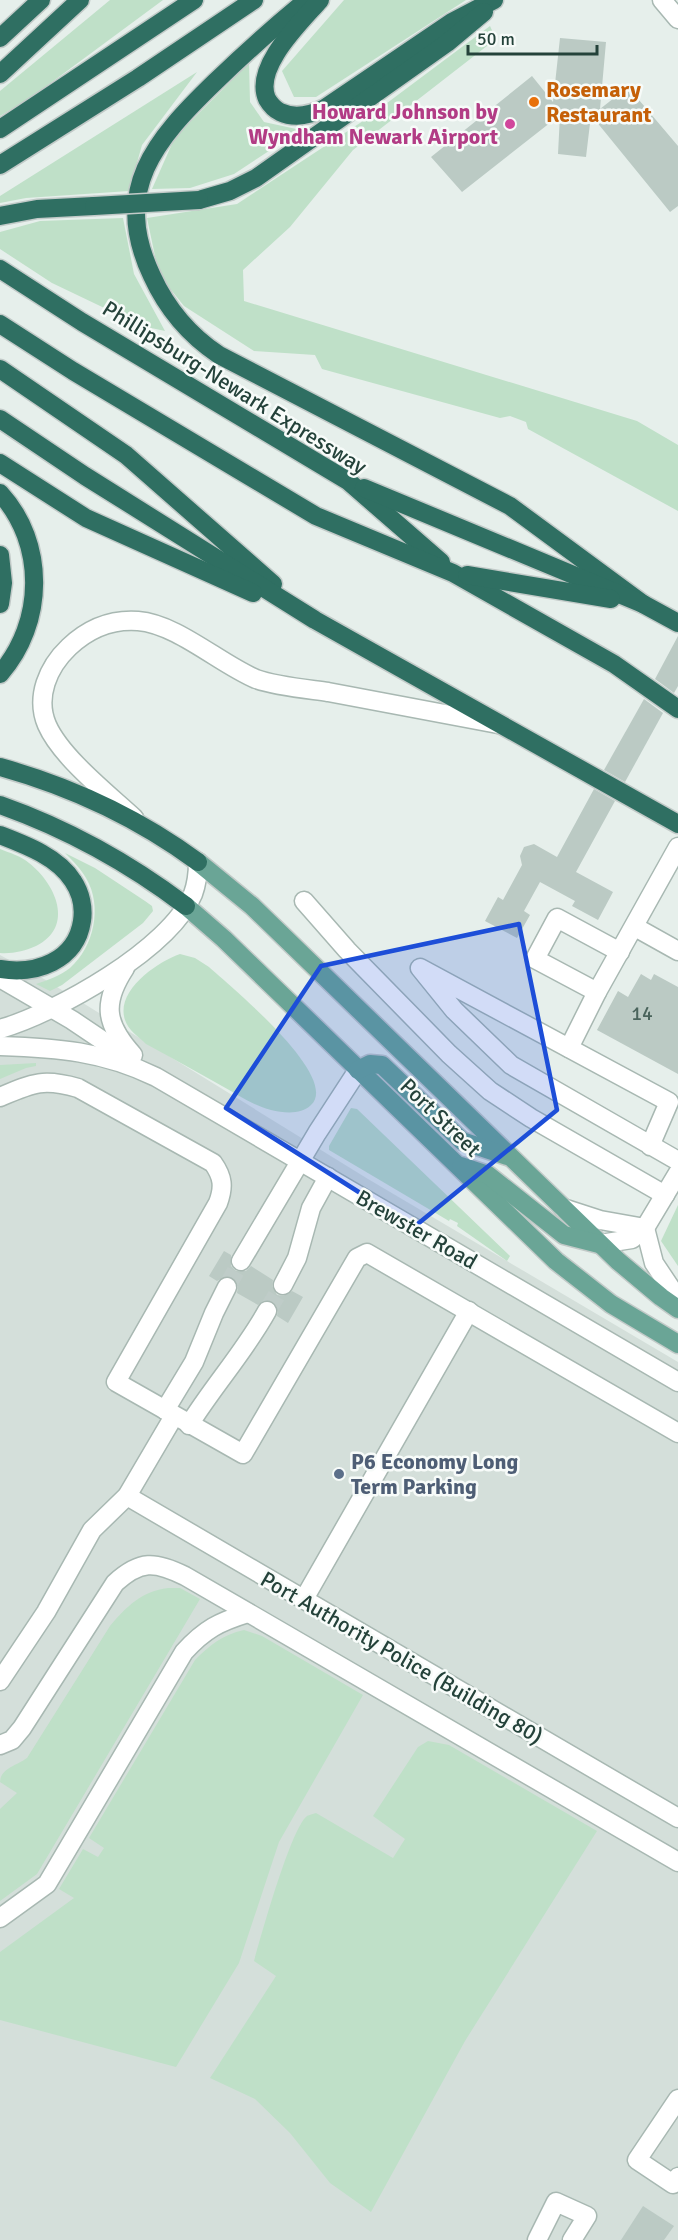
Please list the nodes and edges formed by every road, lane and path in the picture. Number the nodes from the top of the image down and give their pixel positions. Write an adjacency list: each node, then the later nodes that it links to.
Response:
1 (41, 0): 10 (highway)
2 (80, 0): 11 (highway)
3 (194, 0): 12 (highway)
4 (254, 0): 13 (highway)
5 (306, 0): 25 (highway)
6 (320, 0): 7 (highway)
7 (495, 0): 14 (highway, bridge)
8 (662, 0): 9 (street)
9 (678, 19)
10 (0, 38)
11 (0, 74)
12 (0, 129)
13 (0, 165)
14 (0, 216)
15 (0, 268): 20 (highway, Phillipsburg-Newark Expressway)
16 (0, 324): 23 (highway)
17 (0, 369): 26 (highway)
18 (0, 419): 26 (highway)
19 (0, 463): 26 (highway)
20 (348, 481): 23 (highway, Phillipsburg-Newark Expressway); 25 (highway)
21 (0, 493): 28 (highway)
22 (0, 555): 24 (highway)
23 (453, 573): 25 (highway); 29 (highway)
24 (0, 604)
25 (643, 604): 27 (highway)
26 (315, 620): 30 (highway)
27 (678, 623)
28 (0, 674)
29 (678, 709)
30 (499, 724): 33 (street); 34 (highway)
31 (0, 767): 33 (highway)
32 (0, 805): 39 (highway)
33 (137, 821): 37 (highway)
34 (678, 824)
35 (0, 835): 44 (highway)
36 (678, 847): 40 (street)
37 (198, 862): 39 (street); 55 (main road, Port Street)
38 (304, 901): 61 (street)
39 (186, 906): 43 (street); 51 (main road, Port Street)
40 (635, 927): 41 (street); 42 (street)
41 (678, 951)
42 (620, 952): 46 (street); 46 (street)
43 (129, 963): 47 (street); 52 (street)
44 (0, 969)
45 (0, 978): 47 (street, Brewster Road)
46 (597, 992): 50 (street)
47 (52, 1008): 48 (street); 52 (street, Brewster Road)
48 (0, 1029)
49 (0, 1046): 52 (street, Brewster Road)
50 (569, 1048): 54 (street); 54 (street)
51 (358, 1070): 55 (main road); 56 (street); 58 (main road, Port Street)
52 (156, 1077): 56 (street, Brewster Road)
53 (0, 1097): 74 (street)
54 (650, 1146): 57 (street)
55 (511, 1157): 62 (main road, Port Street)
56 (301, 1161): 60 (street, Brewster Road); 65 (street)
57 (678, 1161)
58 (454, 1164): 64 (main road); 72 (main road, Port Street)
59 (678, 1173): 61 (street)
60 (328, 1177): 66 (street); 73 (street, Brewster Road)
61 (665, 1196): 63 (street)
62 (563, 1208): 63 (street); 64 (main road, Port Street)
63 (645, 1228): 64 (street); 68 (street)
64 (600, 1244): 69 (main road, Port Street)
65 (242, 1261)
66 (283, 1285)
67 (227, 1287): 74 (street)
68 (678, 1299)
69 (678, 1309)
70 (267, 1311): 74 (street)
71 (469, 1311): 74 (street); 75 (street); 77 (street)
72 (678, 1344)
73 (678, 1382)
74 (176, 1417): 76 (street)
75 (678, 1433)
76 (127, 1496): 77 (street, Port Authority Police (Building 80)); 79 (street)
77 (304, 1599): 81 (street, Port Authority Police (Building 80))
78 (248, 1613): 80 (street); 82 (street); 83 (street)
79 (0, 1681)
80 (0, 1744)
81 (678, 1818)
82 (678, 1862)
83 (0, 1918)
84 (678, 2099): 85 (street)
85 (678, 2177)
86 (537, 2240): 87 (street)
87 (572, 2240)

